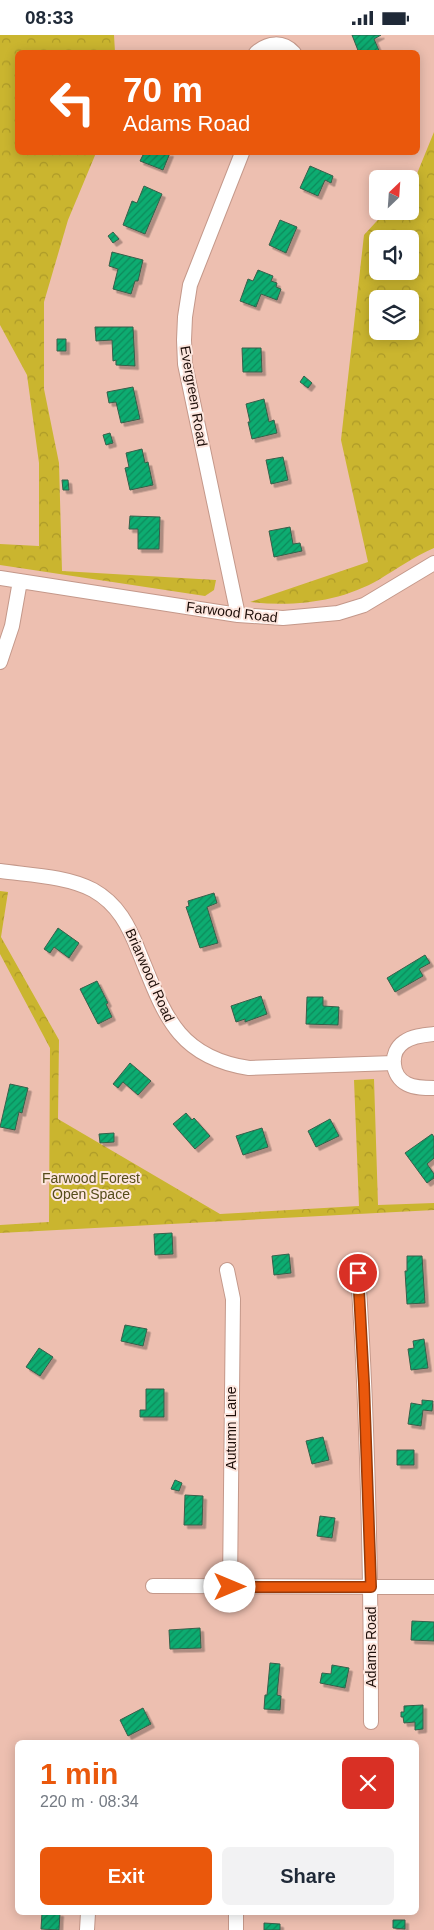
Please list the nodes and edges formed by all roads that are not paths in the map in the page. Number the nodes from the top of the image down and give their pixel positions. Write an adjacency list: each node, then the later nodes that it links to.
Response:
1 (260, 50): 2 (street)
2 (290, 50)
3 (241, 155): 7 (street, Evergreen Road)
4 (434, 563): 7 (street, Farwood Road)
5 (0, 578): 6 (street, Farwood Road)
6 (20, 581): 7 (street, Farwood Road); 8 (street)
7 (238, 615)
8 (0, 662)
9 (0, 871): 11 (street, Briarwood Road)
10 (434, 1034): 11 (street)
11 (394, 1063): 12 (street)
12 (434, 1088)
13 (227, 1269): 16 (street, Autumn Lane)
14 (358, 1273): 17 (street, Adams Road)
15 (153, 1586): 16 (street)
16 (230, 1587): 17 (street)
17 (371, 1587): 18 (street); 19 (street, Adams Road)
18 (434, 1587)
19 (371, 1722)
20 (88, 1915): 22 (street)
21 (236, 1915): 23 (street)
22 (87, 1930)
23 (236, 1930)

